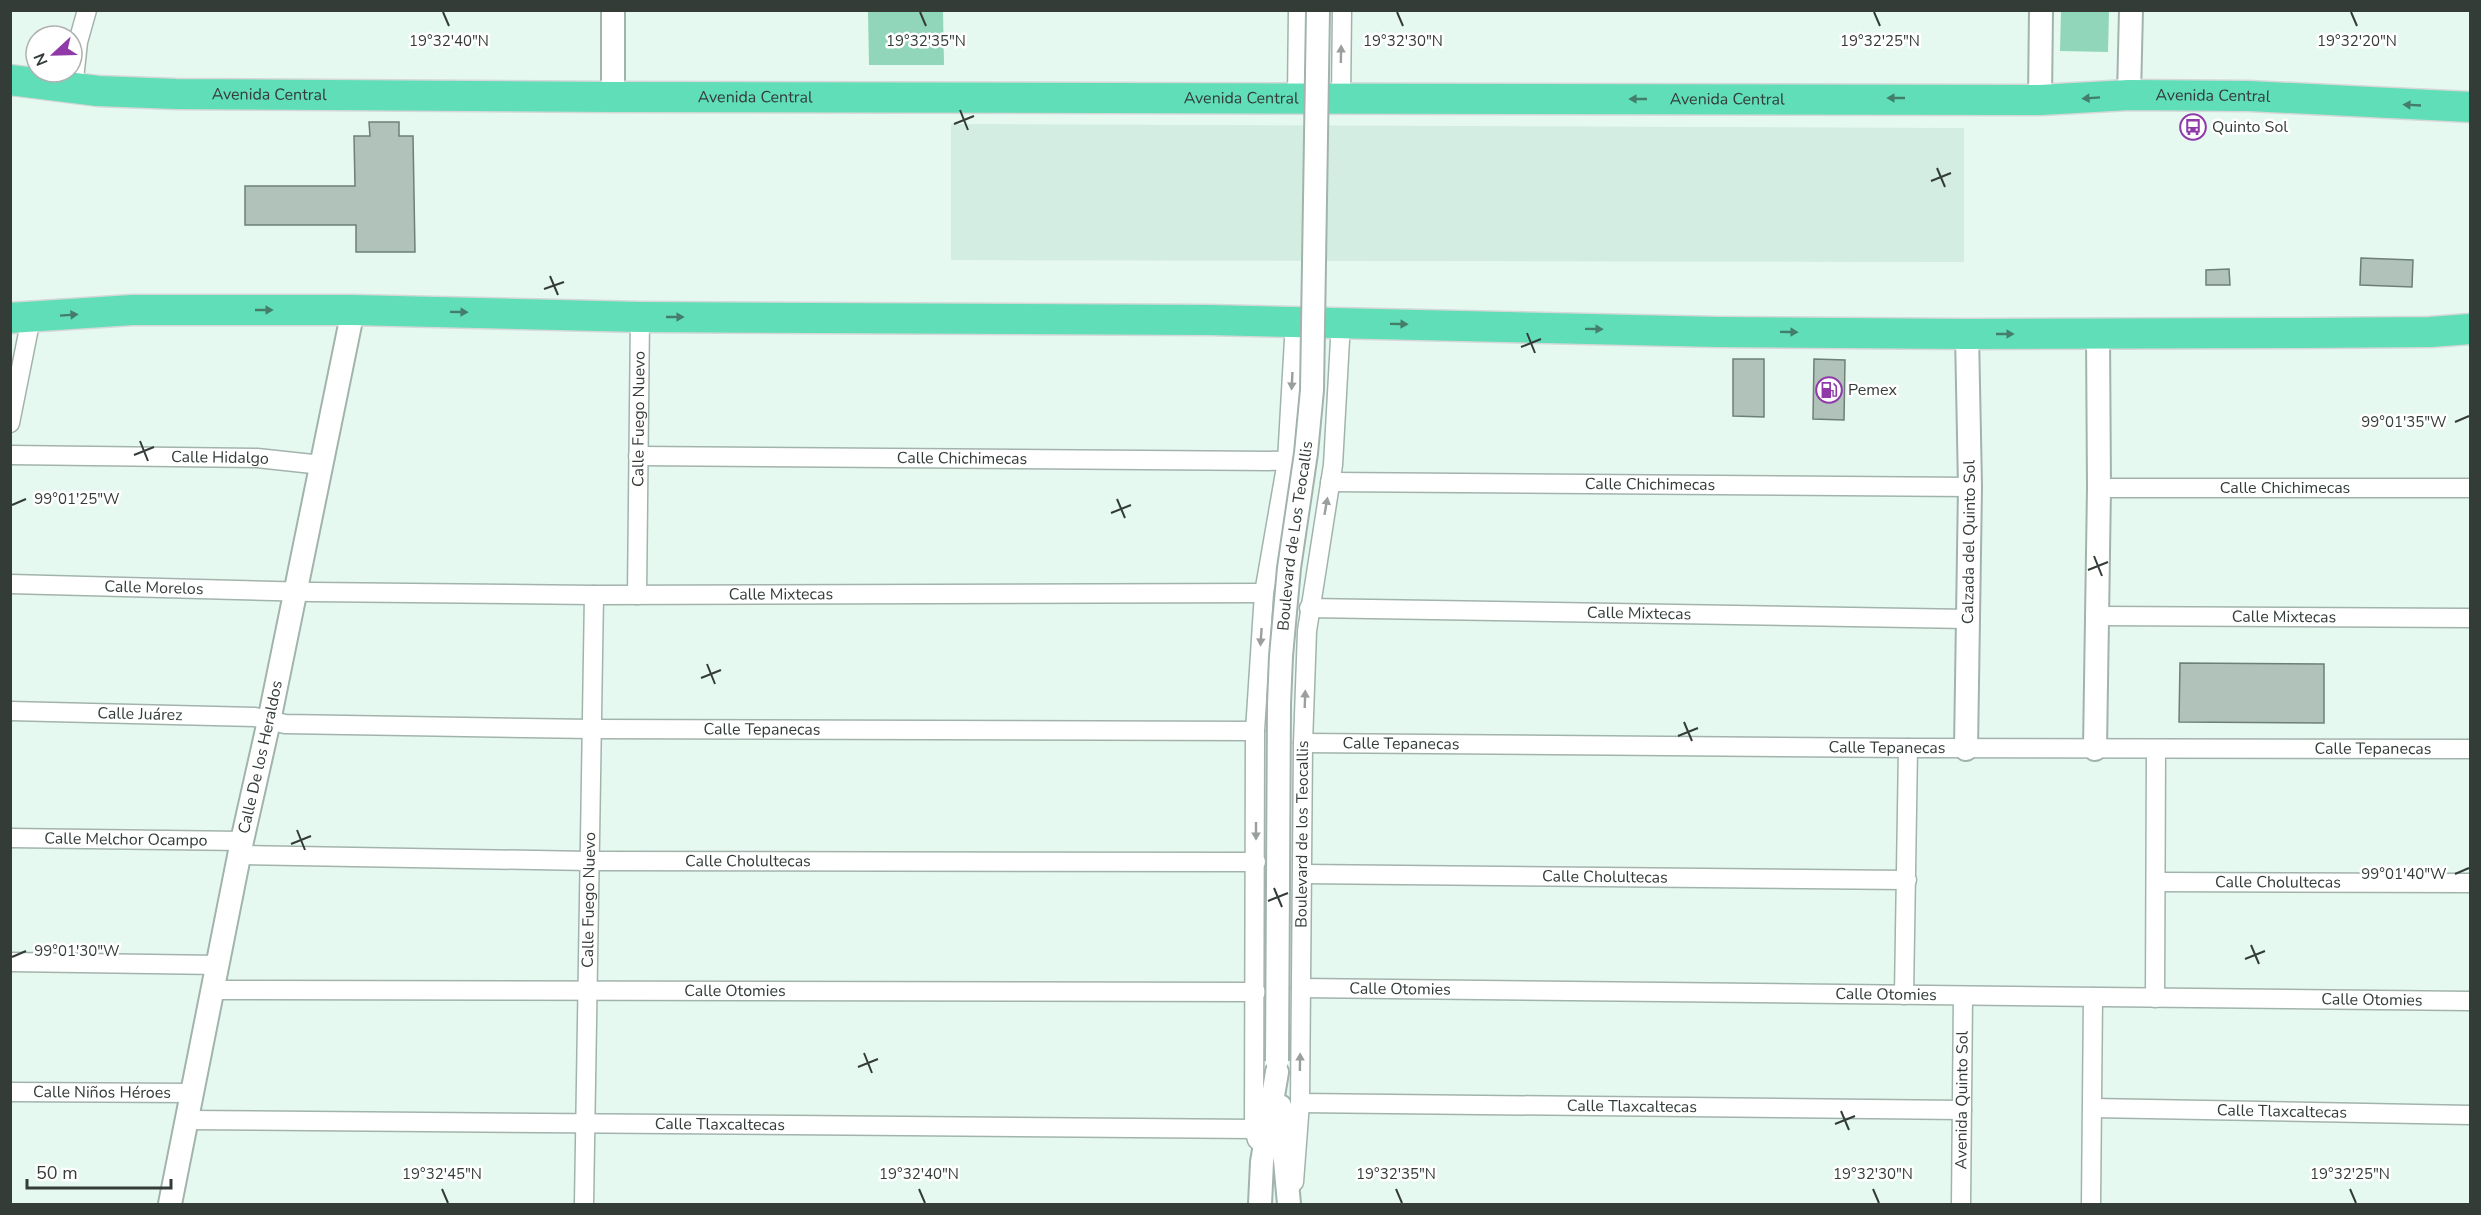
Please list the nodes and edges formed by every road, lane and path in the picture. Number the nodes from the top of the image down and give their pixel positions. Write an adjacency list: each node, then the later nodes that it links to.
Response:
1 (87, 10): 9 (street)
2 (613, 10): 11 (street)
3 (1298, 10): 12 (street)
4 (1318, 10): 71 (street, Boulevard de Los Teocallis, bridge)
5 (1342, 10): 13 (street, one-way to 5)
6 (2041, 10): 14 (street)
7 (2131, 10): 10 (street)
8 (11, 80): 9 (highway, Avenida Central)
9 (73, 88): 11 (highway, Avenida Central)
10 (2129, 95): 14 (highway, Avenida Central, one-way to 14); 15 (highway, Avenida Central, one-way to 10)
11 (613, 97): 12 (highway, Avenida Central)
12 (1297, 97): 13 (highway, Avenida Central)
13 (1341, 98): 14 (highway, Avenida Central, one-way to 13)
14 (2040, 100)
15 (2470, 108)
16 (353, 310): 17 (highway, one-way to 17); 18 (highway, one-way to 16); 28 (street, Calle De los Heraldos)
17 (640, 316): 19 (highway, one-way to 19); 26 (street, Calle Fuego Nuevo)
18 (21, 318): 24 (street)
19 (1295, 322): 20 (highway); 27 (street, Boulevard de los Teocallis, one-way to 27)
20 (1341, 322): 22 (highway, one-way to 22); 29 (street, Boulevard de los Teocallis)
21 (2470, 329): 23 (highway)
22 (1967, 334): 23 (highway, one-way to 23); 30 (street, Calzada del Quinto Sol)
23 (2098, 334): 32 (street)
24 (10, 423)
25 (10, 455): 28 (street, Calle Hidalgo)
26 (638, 456): 27 (street, Calle Chichimecas); 37 (street, Calle Fuego Nuevo)
27 (1287, 456): 29 (street, Boulevard de los Teocallis); 35 (street, Boulevard de los Teocallis)
28 (322, 465): 34 (street, Calle De los Heraldos)
29 (1332, 474): 30 (street, Calle Chichimecas); 38 (street, Boulevard de los Teocallis, one-way to 29)
30 (1970, 487): 41 (street, Calzada del Quinto Sol)
31 (2470, 488): 32 (street, Calle Chichimecas)
32 (2099, 489): 39 (street)
33 (10, 584): 34 (street, Calle Morelos)
34 (297, 591): 36 (street, Calle Mixtecas); 43 (street, Calle De los Heraldos)
35 (1264, 593): 37 (street, Calle Mixtecas); 45 (street, Boulevard de los Teocallis, one-way to 45)
36 (594, 595): 37 (street, Calle Mixtecas); 44 (street, Calle Fuego Nuevo)
37 (637, 595)
38 (1309, 608): 41 (street, Calle Mixtecas); 46 (street, Boulevard de los Teocallis, one-way to 38)
39 (2098, 616): 40 (street, Calle Mixtecas); 49 (street)
40 (2470, 618)
41 (1968, 619): 48 (street, Calzada del Quinto Sol)
42 (10, 711): 43 (street, Calle Juárez)
43 (270, 721): 44 (street, Calle Tepanecas); 53 (street, Calle De los Heraldos)
44 (591, 729): 45 (street, Calle Tepanecas); 54 (street, Calle Fuego Nuevo)
45 (1255, 731): 55 (street, Boulevard de los Teocallis, one-way to 55)
46 (1304, 743): 47 (street, Calle Tepanecas); 56 (street, Boulevard de los Teocallis)
47 (1908, 748): 48 (street, Calle Tepanecas); 57 (street)
48 (1966, 749): 49 (street, Calle Tepanecas)
49 (2095, 749): 50 (street, Calle Tepanecas)
50 (2156, 749): 51 (street, Calle Tepanecas); 58 (street)
51 (2470, 749)
52 (10, 838): 53 (street, Calle Melchor Ocampo)
53 (241, 848): 54 (street, Calle Cholultecas); 61 (street, Calle De los Heraldos)
54 (589, 861): 55 (street, Calle Cholultecas); 64 (street, Calle Fuego Nuevo)
55 (1256, 862): 65 (street, Boulevard de los Teocallis)
56 (1303, 874): 57 (street, Calle Cholultecas); 62 (street, Boulevard de los Teocallis)
57 (1907, 880): 66 (street)
58 (2156, 882): 59 (street, Calle Cholultecas); 69 (street)
59 (2470, 883)
60 (10, 962): 61 (street)
61 (219, 965): 63 (street, Calle De los Heraldos)
62 (1301, 988): 66 (street, Calle Otomies); 74 (street, Boulevard de los Teocallis, one-way to 62)
63 (213, 990): 64 (street, Calle Otomies); 73 (street, Calle De los Heraldos)
64 (588, 990): 65 (street, Calle Otomies); 79 (street, Calle Fuego Nuevo)
65 (1256, 992): 80 (street, Boulevard de los Teocallis)
66 (1904, 995): 67 (street, Calle Otomies)
67 (1963, 996): 68 (street, Calle Otomies); 76 (street, Avenida Quinto Sol)
68 (2093, 997): 69 (street, Calle Otomies); 75 (street)
69 (2155, 998): 70 (street, Calle Otomies)
70 (2470, 1001)
71 (1277, 1061)
72 (10, 1092): 73 (street, Calle Niños Héroes)
73 (192, 1093): 78 (street, Calle De los Heraldos)
74 (1300, 1103): 76 (street, Calle Tlaxcaltecas); 85 (street, Boulevard de los Teocallis)
75 (2093, 1108): 77 (street, Calle Tlaxcaltecas); 87 (street)
76 (1962, 1110): 86 (street, Avenida Quinto Sol)
77 (2470, 1115)
78 (186, 1120): 79 (street, Calle Tlaxcaltecas); 82 (street, Calle De los Heraldos)
79 (586, 1125): 80 (street, Calle Tlaxcaltecas); 83 (street, Calle Fuego Nuevo)
80 (1254, 1130): 81 (street, Boulevard de los Teocallis)
81 (1262, 1162): 84 (street); 85 (street)
82 (170, 1204)
83 (584, 1204)
84 (1260, 1204)
85 (1290, 1204)
86 (1961, 1204)
87 (2091, 1204)

